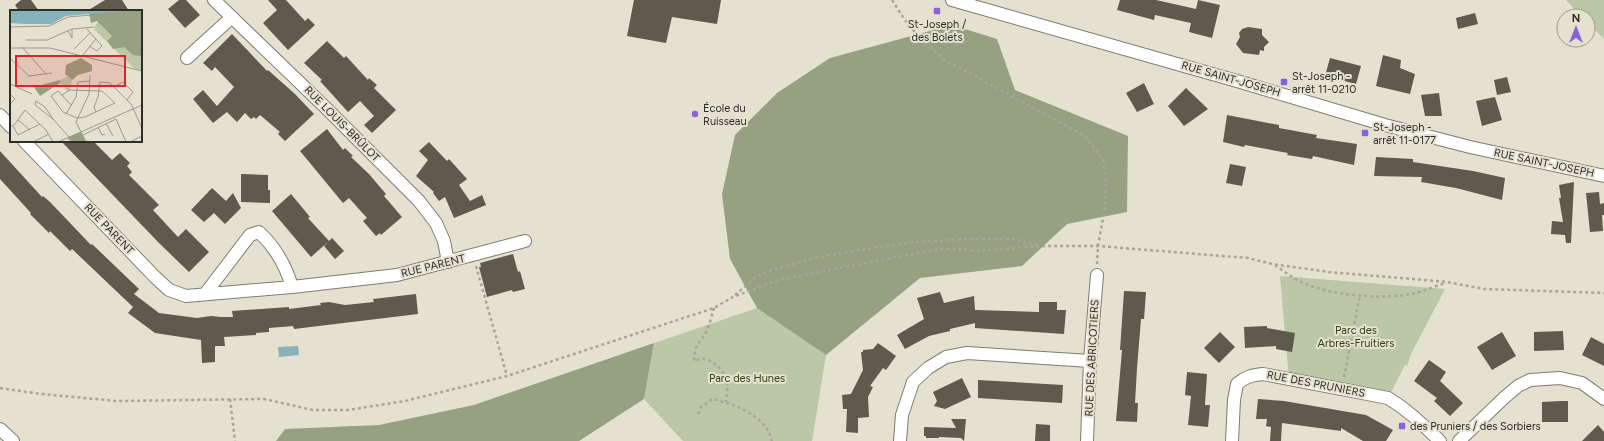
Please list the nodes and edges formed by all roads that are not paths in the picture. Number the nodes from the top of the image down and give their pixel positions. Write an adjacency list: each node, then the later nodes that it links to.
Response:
1 (214, 0): 4 (street, RUE LOUIS-BRÛLOT)
2 (952, 0): 3 (street, RUE SAINT-JOSEPH)
3 (976, 3): 9 (street, RUE SAINT-JOSEPH)
4 (232, 17): 5 (street); 11 (street, RUE LOUIS-BRÛLOT)
5 (187, 58)
6 (0, 115): 7 (street)
7 (10, 126)
8 (25, 142): 14 (street, RUE PARENT)
9 (1604, 176)
10 (525, 241): 11 (street, RUE PARENT)
11 (448, 262): 13 (street, RUE PARENT)
12 (1097, 275): 15 (street, RUE DES ABRICOTIERS)
13 (292, 287): 14 (street, RUE PARENT); 14 (street)
14 (205, 294)
15 (1090, 361): 19 (street); 20 (street, RUE DES ABRICOTIERS)
16 (1604, 399): 23 (street)
17 (0, 430): 18 (street)
18 (13, 441)
19 (900, 441)
20 (1088, 441)
21 (1232, 441): 22 (street, RUE DES PRUNIERS)
22 (1440, 441)
23 (1459, 441)

